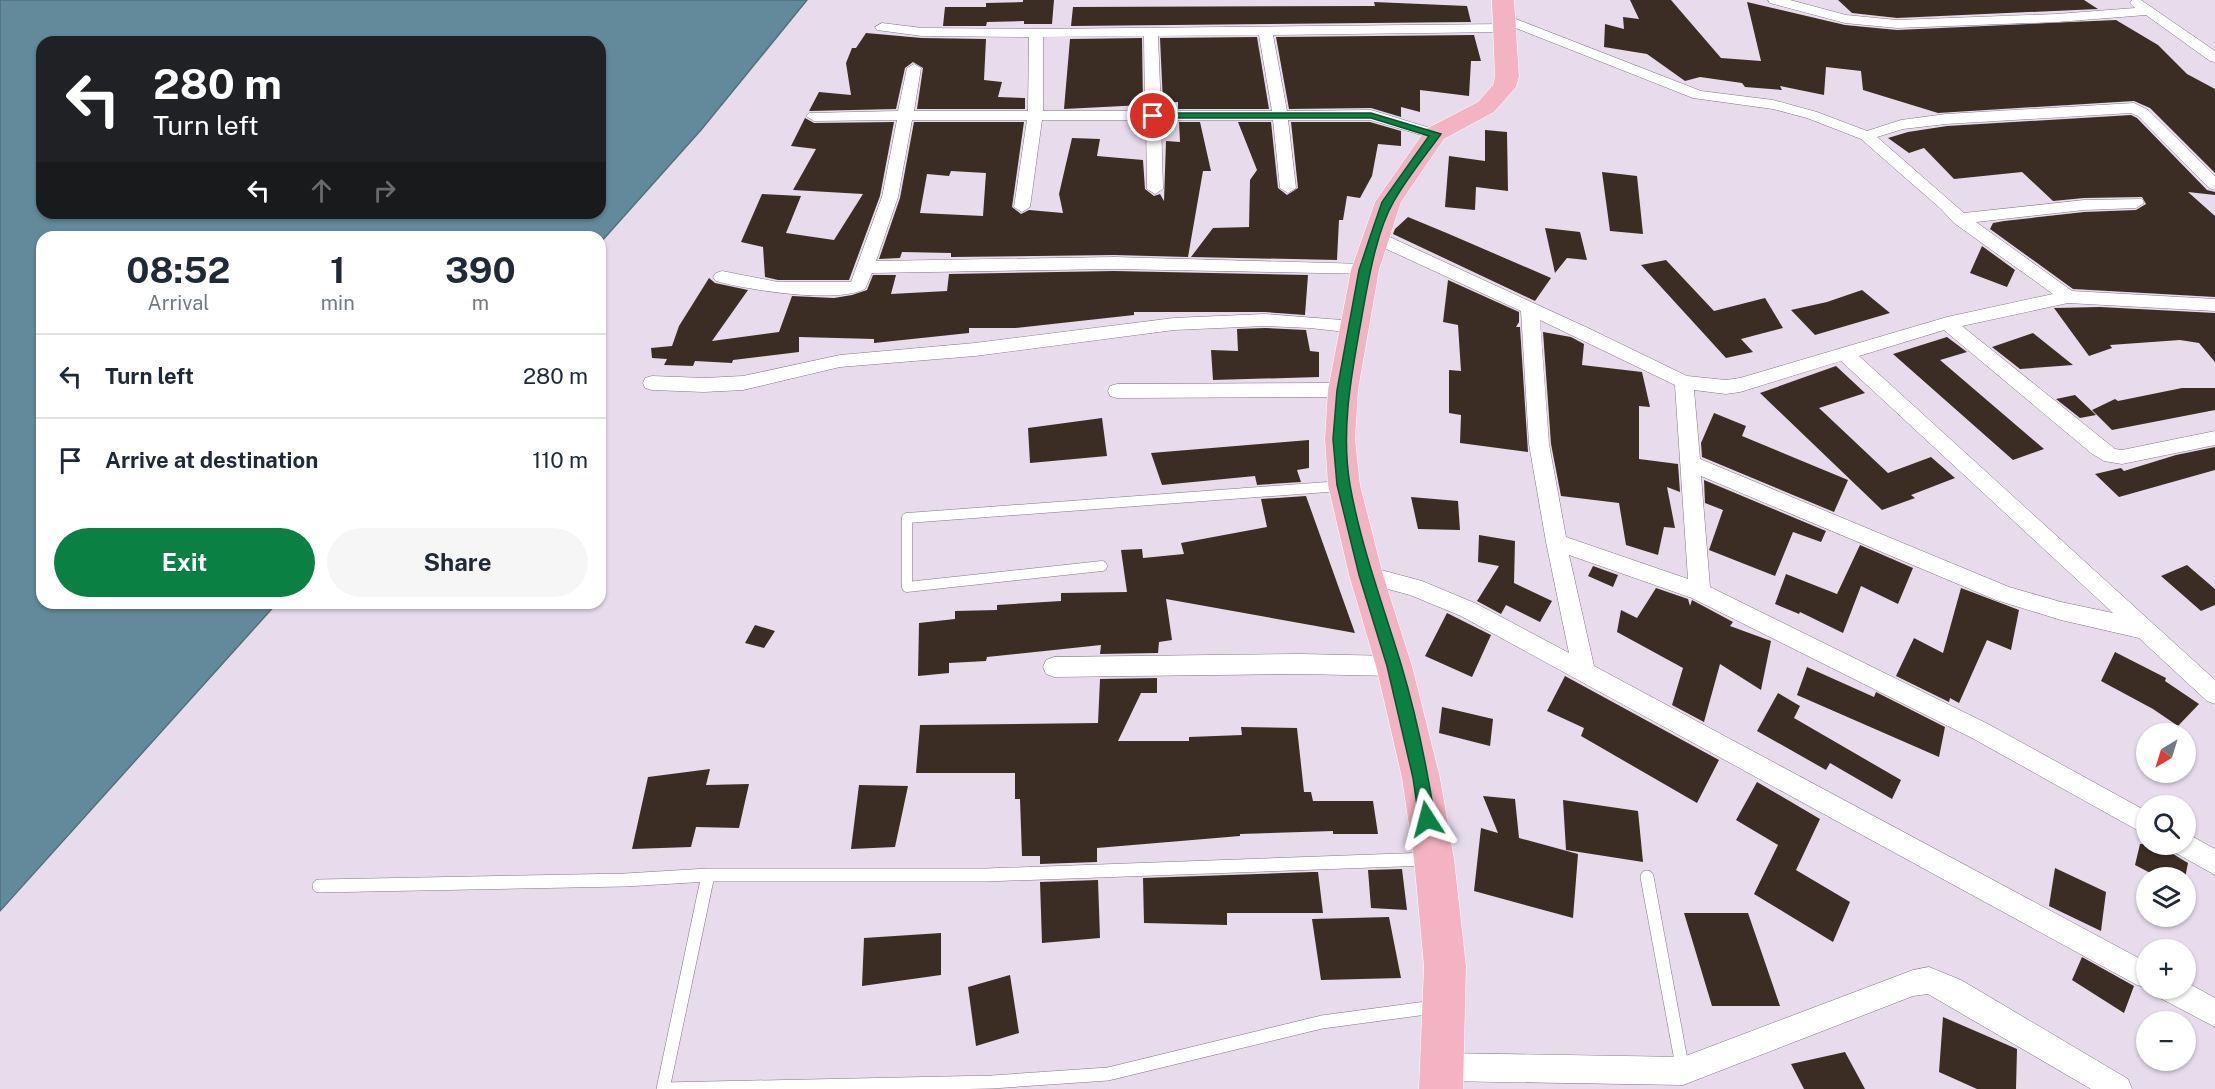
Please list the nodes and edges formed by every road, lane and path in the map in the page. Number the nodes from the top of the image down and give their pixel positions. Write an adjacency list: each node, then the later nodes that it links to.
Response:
1 (1775, 0): 3 (street)
2 (2133, 0): 3 (street)
3 (2149, 11): 9 (street)
4 (1503, 15): 6 (street); 16 (main road); 17 (street)
5 (882, 27): 8 (street)
6 (1265, 29): 7 (street); 15 (street)
7 (1151, 30): 8 (street); 14 (street)
8 (1036, 33): 13 (street)
9 (2215, 58)
10 (914, 68): 12 (street)
11 (814, 116): 12 (street)
12 (907, 116): 13 (street); 25 (street)
13 (1035, 116): 14 (street); 22 (street)
14 (1153, 116): 15 (street); 20 (street)
15 (1280, 116): 16 (street); 19 (street)
16 (1436, 134): 24 (main road)
17 (1866, 136): 18 (street); 23 (street)
18 (2215, 185)
19 (1288, 188)
20 (1155, 189)
21 (2136, 203): 23 (street)
22 (1022, 207)
23 (1960, 219): 28 (street)
24 (1375, 237): 26 (main road); 30 (street)
25 (868, 267): 26 (street); 27 (street)
26 (1365, 270): 32 (main road)
27 (723, 277)
28 (2068, 297): 29 (street); 31 (street)
29 (2215, 304)
30 (1530, 308): 34 (street); 41 (street)
31 (1947, 323): 33 (street); 38 (street)
32 (1355, 327): 35 (street); 36 (main road)
33 (1846, 355): 34 (street); 45 (street)
34 (1684, 382): 39 (street)
35 (652, 383)
36 (1343, 390): 37 (street); 40 (main road)
37 (1118, 391)
38 (2215, 438)
39 (1690, 463): 44 (street); 45 (street)
40 (1344, 485): 42 (lane); 43 (main road)
41 (1556, 542): 44 (street); 48 (street)
42 (1102, 566)
43 (1366, 575): 46 (main road); 48 (street)
44 (1700, 592): 50 (street)
45 (2146, 630): 49 (street)
46 (1394, 666): 47 (street); 52 (main road)
47 (1054, 667)
48 (1584, 672): 57 (street)
49 (2215, 694)
50 (2136, 818)
51 (2196, 852): 53 (street)
52 (1434, 859): 54 (lane); 59 (main road)
53 (2215, 863)
54 (708, 875): 56 (lane); 63 (lane)
55 (1647, 877): 62 (lane)
56 (319, 886)
57 (2136, 971)
58 (2190, 999): 60 (street)
59 (1444, 1006): 61 (main road); 63 (lane)
60 (2215, 1013)
61 (1442, 1078): 62 (street)
62 (1688, 1080): 64 (street)
63 (663, 1089)
64 (2118, 1089)

